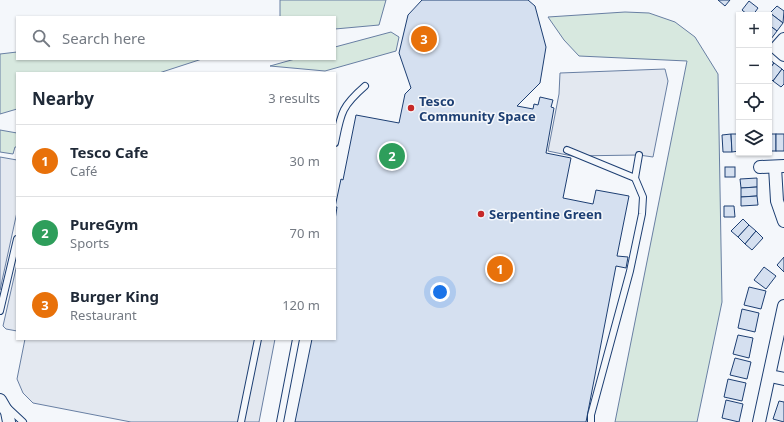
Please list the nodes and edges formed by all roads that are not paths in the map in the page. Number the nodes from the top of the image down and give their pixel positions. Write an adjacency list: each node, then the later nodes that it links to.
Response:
1 (784, 39): 2 (street)
2 (784, 55)
3 (365, 86): 4 (lane)
4 (336, 138)
5 (567, 150): 9 (lane)
6 (639, 155): 9 (lane)
7 (779, 166): 8 (street); 10 (street)
8 (760, 167)
9 (635, 178): 23 (lane)
10 (784, 221)
11 (16, 243): 13 (lane)
12 (784, 306): 16 (street)
13 (0, 311)
14 (258, 340): 21 (lane)
15 (296, 340): 22 (lane)
16 (770, 376): 17 (street); 24 (street)
17 (784, 380)
18 (1, 400): 19 (street); 20 (lane)
19 (9, 422)
20 (23, 422)
21 (241, 422)
22 (280, 422)
23 (591, 422)
24 (759, 422)

